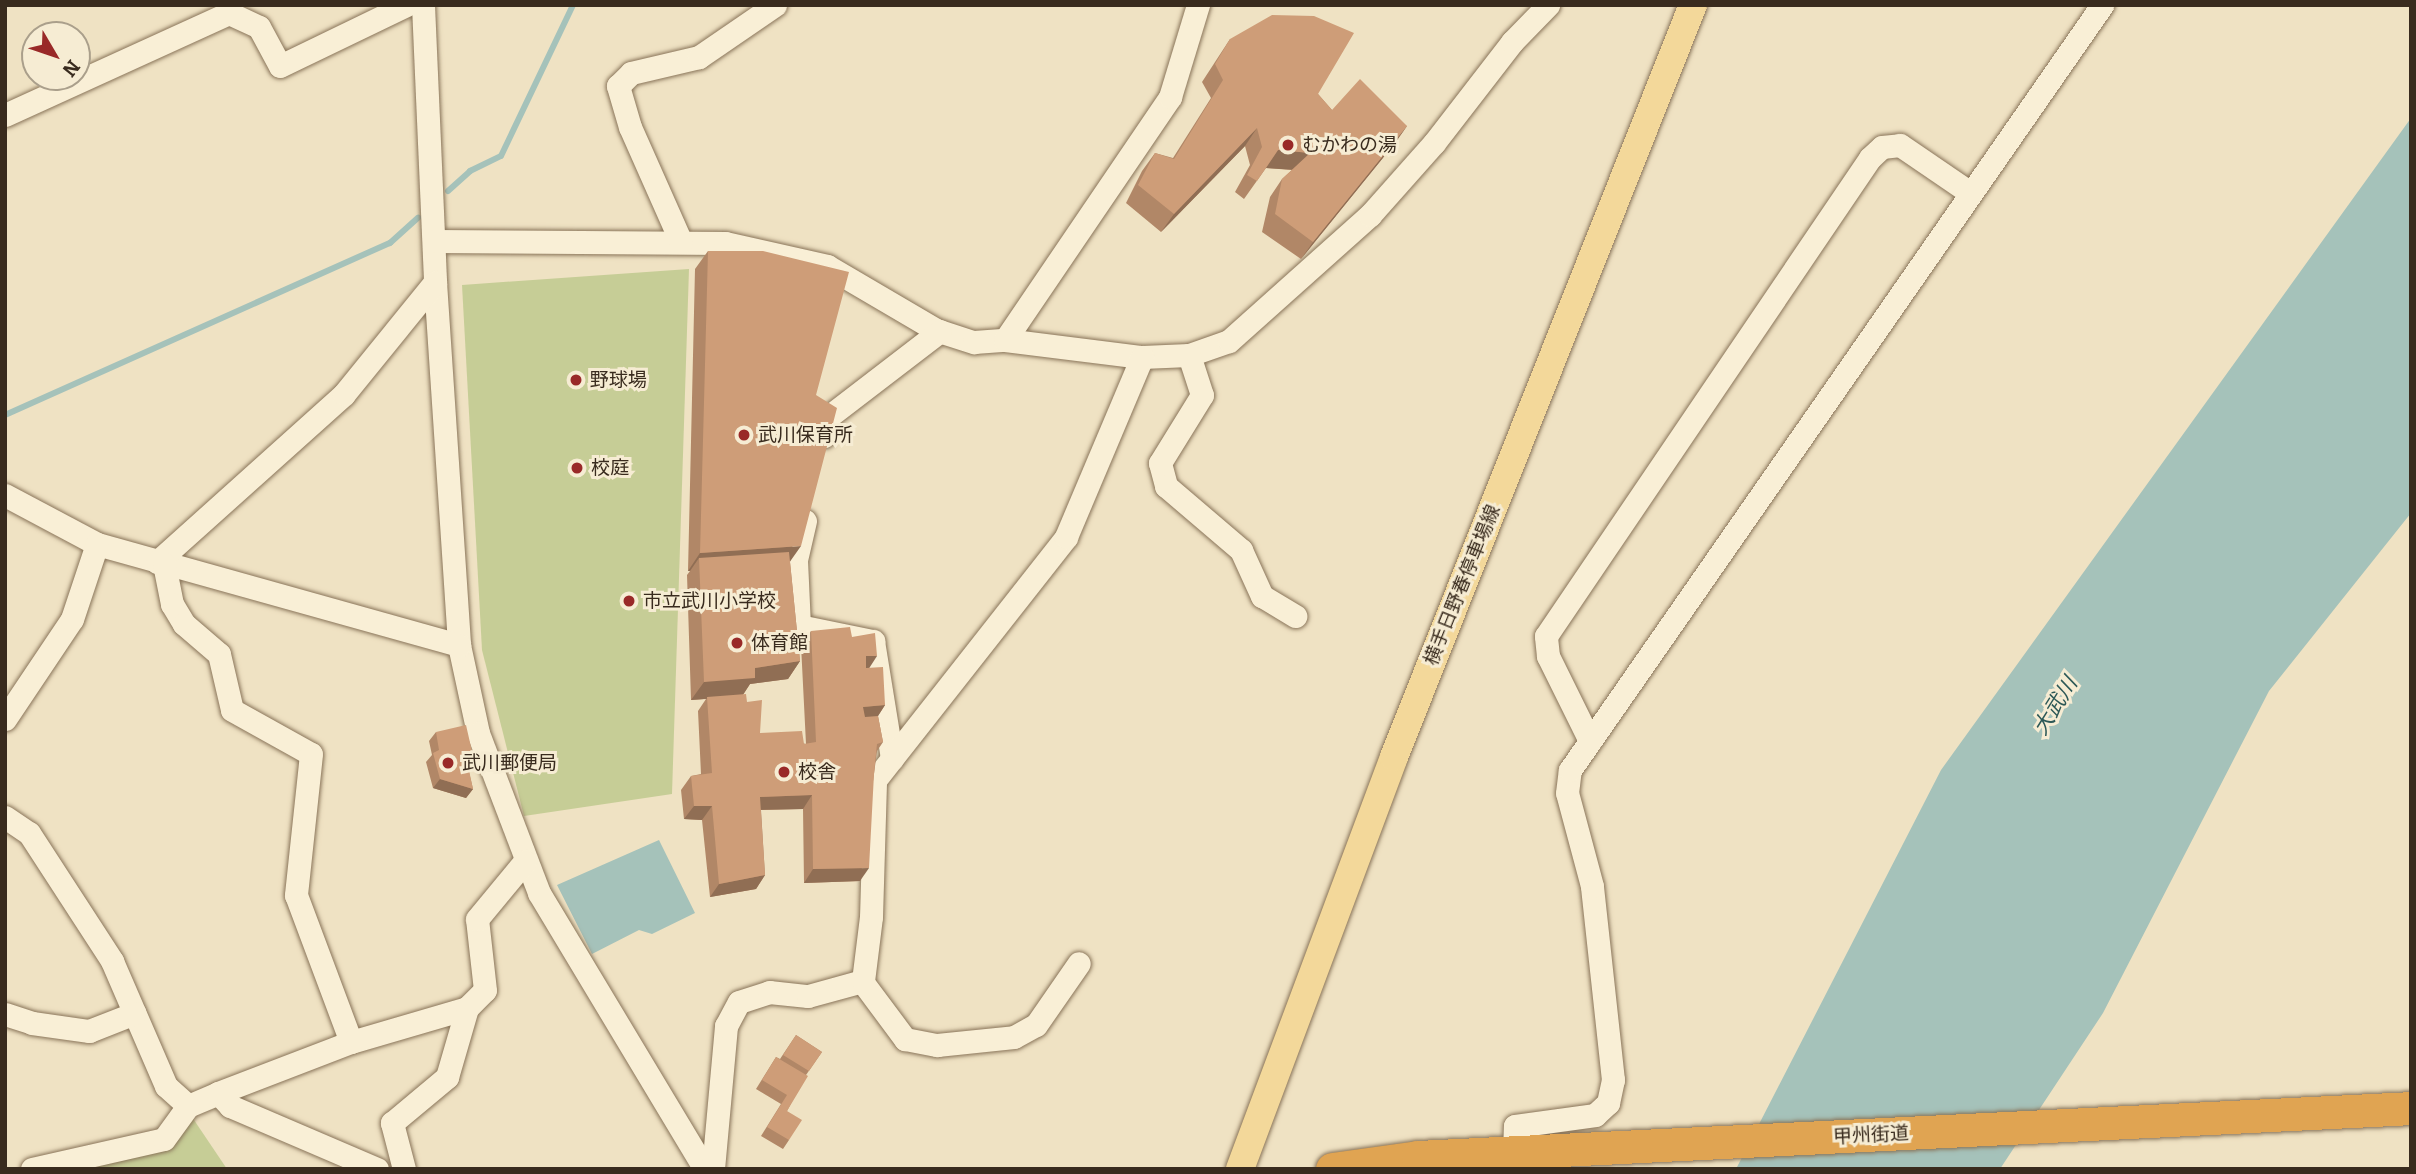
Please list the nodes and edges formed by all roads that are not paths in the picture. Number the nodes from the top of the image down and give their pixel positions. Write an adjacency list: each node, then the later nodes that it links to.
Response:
1 (406, 5): 8 (street)
2 (423, 5): 10 (street)
3 (775, 5): 11 (street)
4 (1198, 5): 14 (street)
5 (1548, 5): 15 (street)
6 (1693, 5): 44 (main road, 横手日野春停車場線)
7 (2101, 6): 9 (street)
8 (5, 115)
9 (1969, 192): 25 (street); 25 (street)
10 (435, 241): 11 (street); 12 (street)
11 (681, 242): 13 (street)
12 (435, 282): 21 (street); 23 (street)
13 (940, 331): 14 (street); 17 (street)
14 (1005, 340): 16 (street)
15 (1189, 355): 16 (street); 22 (street)
16 (1142, 357): 26 (street)
17 (820, 456)
18 (5, 495): 20 (street)
19 (811, 495): 26 (street)
20 (97, 544): 21 (street); 24 (street)
21 (160, 563): 23 (street); 34 (street)
22 (1294, 617)
23 (460, 646): 28 (street)
24 (5, 719)
25 (1590, 741): 38 (street)
26 (892, 758): 43 (street)
27 (5, 817): 32 (street)
28 (525, 861): 31 (street); 42 (street)
29 (1079, 963): 30 (street)
30 (864, 984)
31 (467, 1008): 34 (street); 41 (street)
32 (135, 1013): 33 (street); 36 (street)
33 (5, 1014)
34 (351, 1042): 35 (street)
35 (218, 1093): 36 (street); 40 (street)
36 (188, 1106): 39 (street)
37 (2411, 1108): 38 (highway, 甲州街道)
38 (1514, 1153): 45 (highway, 甲州街道)
39 (32, 1169)
40 (377, 1169)
41 (404, 1169)
42 (705, 1169)
43 (713, 1169)
44 (1240, 1169)
45 (1332, 1169)

